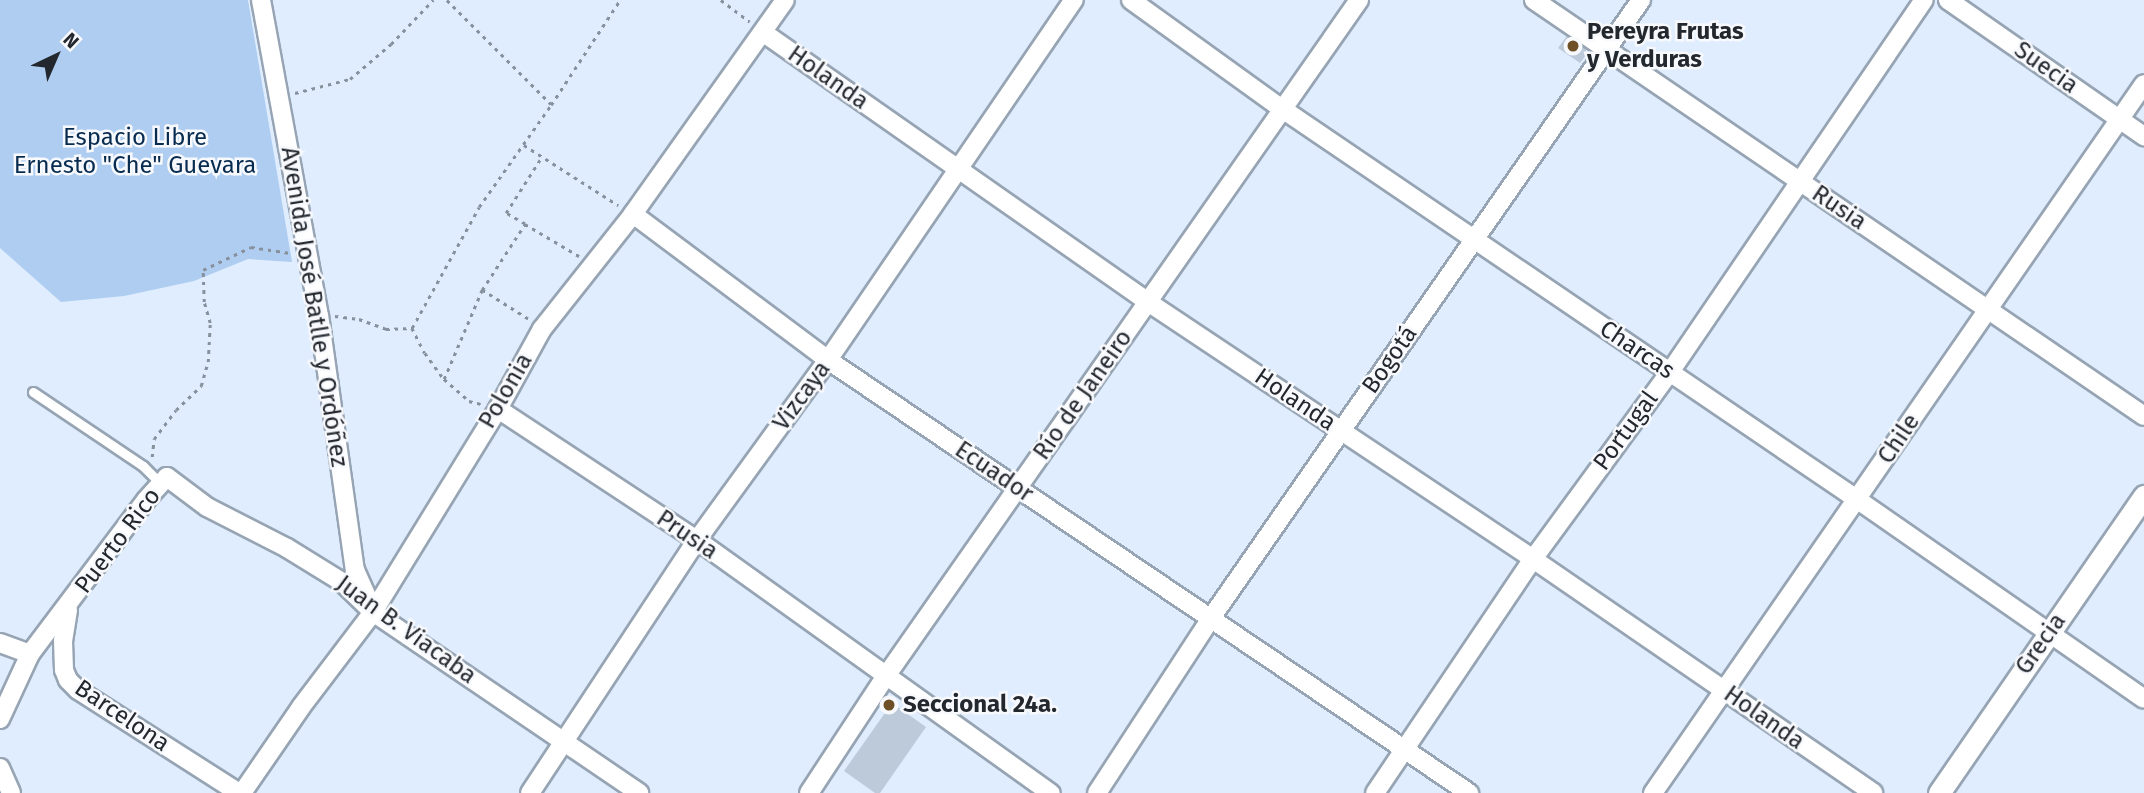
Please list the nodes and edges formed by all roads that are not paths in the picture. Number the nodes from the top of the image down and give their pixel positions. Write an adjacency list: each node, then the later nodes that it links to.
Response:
1 (261, 0): 35 (street, Avenida José Batlle y Ordóñez)
2 (785, 0): 10 (street, Polonia)
3 (1074, 0): 16 (street, Vizcaya)
4 (1131, 0): 13 (street, Charcas)
5 (1359, 0): 13 (street, Río de Janeiro)
6 (1534, 0): 11 (street, Rusia)
7 (1641, 0): 11 (street, Bogotá)
8 (1924, 0): 17 (street, Portugal)
9 (1948, 0): 14 (street, Suecia)
10 (764, 33): 16 (street, Holanda); 18 (street, Polonia)
11 (1606, 50): 17 (street, Rusia); 19 (street, Bogotá)
12 (2144, 85): 14 (street, Chile)
13 (1281, 108): 19 (street, Charcas); 20 (street, Río de Janeiro)
14 (2120, 119): 15 (street, Suecia); 21 (street, Chile)
15 (2144, 136)
16 (957, 169): 20 (street, Holanda); 22 (street, Vizcaya)
17 (1800, 182): 21 (street, Rusia); 23 (street, Portugal)
18 (633, 214): 22 (street, Ecuador); 25 (street, Polonia)
19 (1474, 239): 23 (street, Charcas); 27 (street, Bogotá)
20 (1147, 302): 27 (street, Holanda); 29 (street, Río de Janeiro)
21 (1989, 309): 26 (street, Rusia); 31 (street, Chile)
22 (828, 360): 29 (street, Ecuador); 32 (street, Vizcaya)
23 (1670, 372): 31 (street, Charcas); 33 (street, Portugal)
24 (33, 392): 28 (lane)
25 (498, 409): 32 (street, Prusia); 35 (street, Polonia)
26 (2144, 416)
27 (1341, 430): 33 (street, Holanda); 36 (street, Bogotá)
28 (164, 481): 34 (street, Puerto Rico); 35 (street, Juan B. Viacaba)
29 (1018, 488): 36 (street, Ecuador); 40 (street, Río de Janeiro)
30 (2144, 496): 37 (street, Grecia)
31 (1858, 500): 37 (street, Charcas); 41 (street, Chile)
32 (697, 540): 40 (street, Prusia); 44 (street, Vizcaya)
33 (1533, 559): 41 (street, Holanda); 45 (street, Portugal)
34 (69, 606): 39 (street, Puerto Rico); 48 (street, Barcelona)
35 (373, 612): 44 (street, Juan B. Viacaba); 48 (street, Polonia)
36 (1211, 618): 45 (street, Ecuador); 53 (street, Bogotá)
37 (2049, 633): 42 (street, Charcas); 58 (street, Grecia)
38 (0, 643): 39 (street)
39 (30, 654): 43 (street, Puerto Rico)
40 (886, 676): 51 (street, Río de Janeiro); 52 (street, Prusia)
41 (1724, 690): 56 (street, Chile); 57 (street, Holanda)
42 (2144, 699)
43 (0, 719)
44 (564, 742): 49 (street, Vizcaya); 50 (street, Juan B. Viacaba)
45 (1405, 747): 54 (street, Portugal); 55 (street, Ecuador)
46 (0, 768): 47 (street)
47 (11, 793)
48 (241, 793)
49 (530, 793)
50 (639, 793)
51 (809, 793)
52 (1051, 793)
53 (1097, 793)
54 (1375, 793)
55 (1469, 793)
56 (1653, 793)
57 (1872, 793)
58 (1938, 793)

